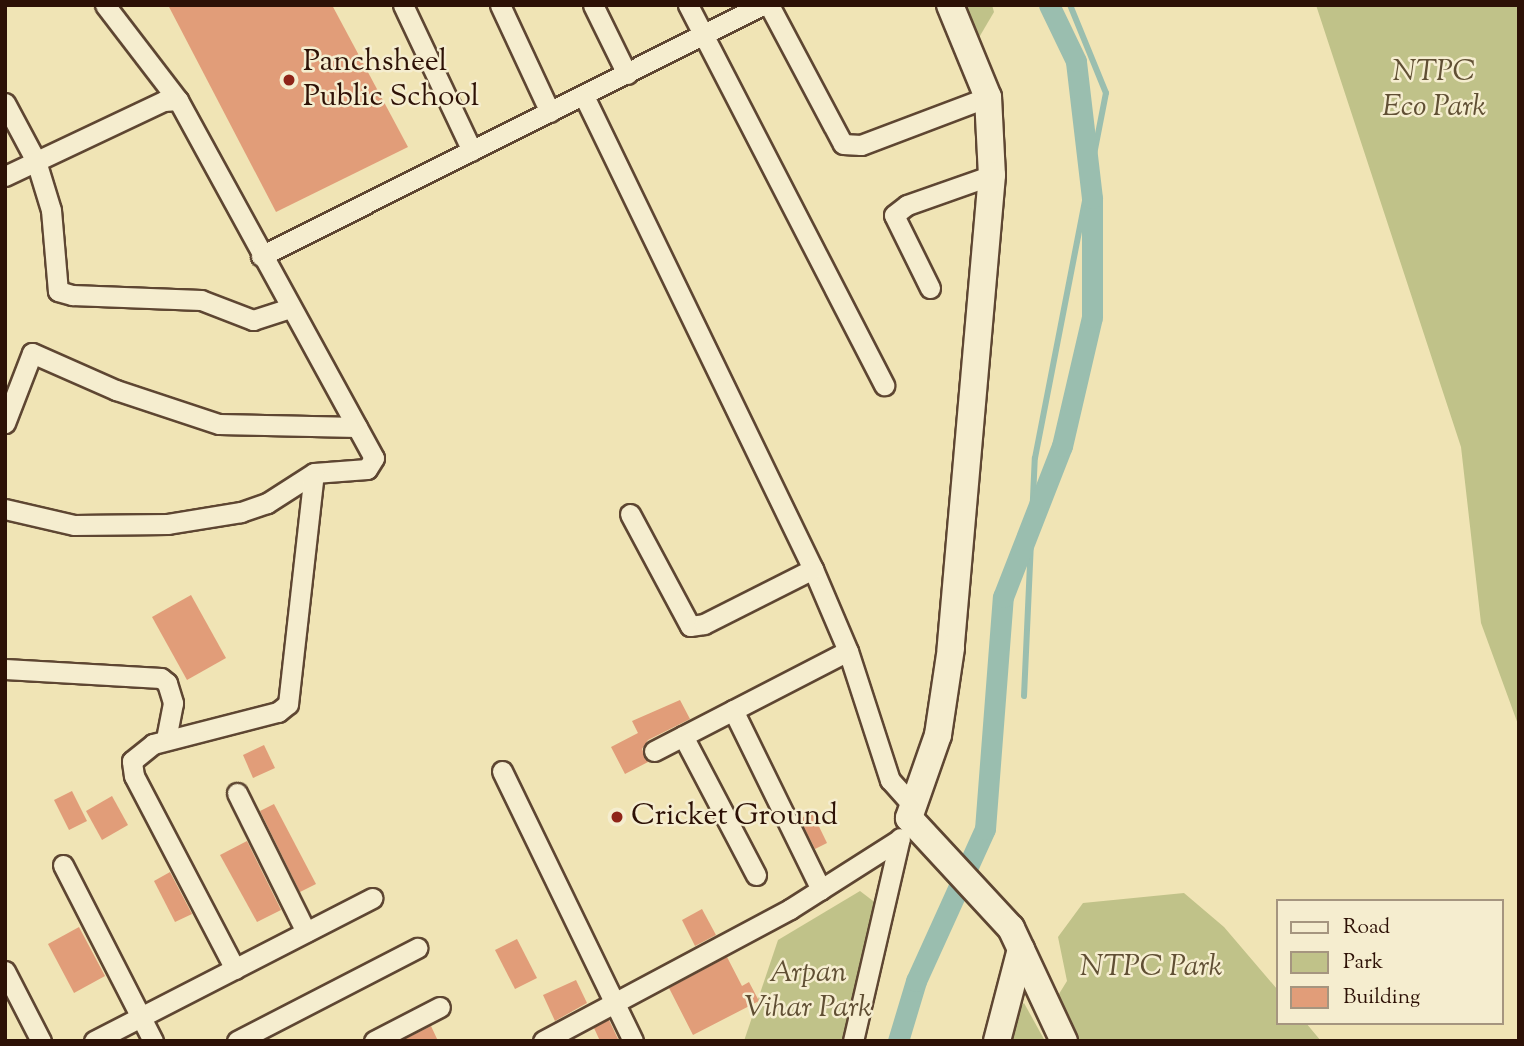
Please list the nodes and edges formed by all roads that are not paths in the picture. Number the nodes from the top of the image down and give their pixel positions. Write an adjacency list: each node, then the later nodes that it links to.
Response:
1 (105, 5): 13 (street)
2 (403, 5): 16 (street)
3 (500, 5): 15 (street)
4 (593, 5): 10 (street)
5 (688, 5): 9 (street)
6 (762, 5): 9 (street)
7 (769, 5): 12 (street)
8 (950, 5): 12 (street)
9 (703, 36): 10 (street); 23 (street)
10 (627, 74): 11 (street)
11 (584, 96): 15 (street); 29 (street)
12 (988, 97): 18 (street)
13 (178, 100): 17 (street); 20 (street)
14 (5, 103): 17 (street)
15 (550, 112): 16 (street)
16 (472, 151): 20 (street)
17 (36, 161): 19 (street); 22 (street)
18 (992, 175): 21 (street); 38 (street)
19 (5, 176)
20 (261, 256): 22 (street)
21 (930, 288)
22 (290, 308): 25 (street)
23 (884, 385)
24 (5, 423): 25 (street)
25 (357, 428): 26 (street)
26 (314, 472): 27 (street); 34 (street)
27 (5, 509)
28 (630, 514): 29 (street)
29 (813, 569): 30 (street)
30 (848, 652): 32 (street); 38 (street)
31 (5, 669): 34 (street)
32 (733, 710): 33 (street); 41 (street)
33 (683, 736): 35 (street); 40 (street)
34 (166, 739): 46 (street)
35 (654, 751)
36 (502, 771): 48 (street)
37 (237, 793): 43 (street)
38 (907, 820): 41 (street); 45 (street); 58 (street)
39 (63, 865): 50 (street)
40 (756, 875)
41 (821, 890): 48 (street)
42 (372, 898): 43 (street)
43 (306, 932): 46 (street)
44 (417, 948): 55 (street)
45 (1021, 949): 59 (street); 60 (street)
46 (235, 969): 50 (street)
47 (5, 971): 52 (street)
48 (613, 1003): 51 (street); 57 (street)
49 (440, 1007): 56 (street)
50 (141, 1018): 53 (street); 54 (street)
51 (552, 1039)
52 (41, 1041)
53 (94, 1041)
54 (153, 1041)
55 (237, 1041)
56 (374, 1041)
57 (634, 1041)
58 (853, 1041)
59 (997, 1041)
60 (1064, 1041)

